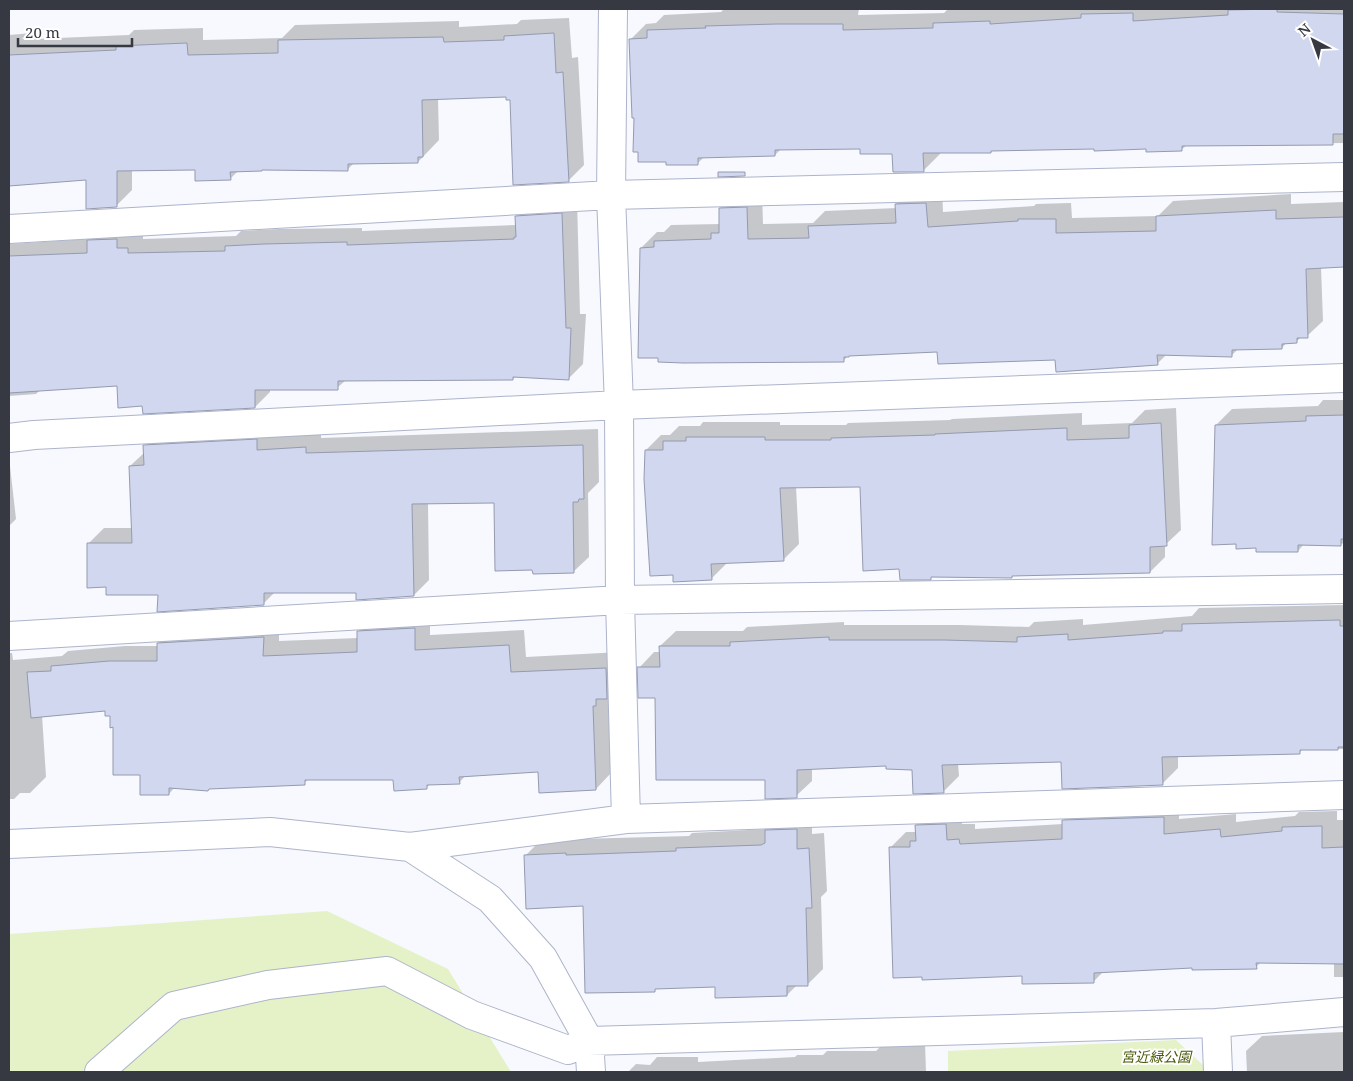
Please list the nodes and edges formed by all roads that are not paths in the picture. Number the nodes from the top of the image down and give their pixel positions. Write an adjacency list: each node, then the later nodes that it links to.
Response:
1 (613, 9): 3 (street)
2 (1344, 177): 3 (street)
3 (611, 195): 4 (street); 6 (street)
4 (9, 229)
5 (1344, 378): 6 (street)
6 (618, 404): 7 (street); 9 (street)
7 (9, 438)
8 (1344, 589): 9 (street)
9 (620, 600): 10 (street); 12 (street)
10 (9, 636)
11 (1344, 795): 12 (street)
12 (626, 819): 14 (street)
13 (9, 844): 14 (street)
14 (410, 846): 17 (street)
15 (1344, 1012): 16 (street)
16 (1216, 1023): 17 (street); 20 (street)
17 (588, 1041): 18 (street); 19 (street)
18 (99, 1072)
19 (591, 1072)
20 (1218, 1072)

